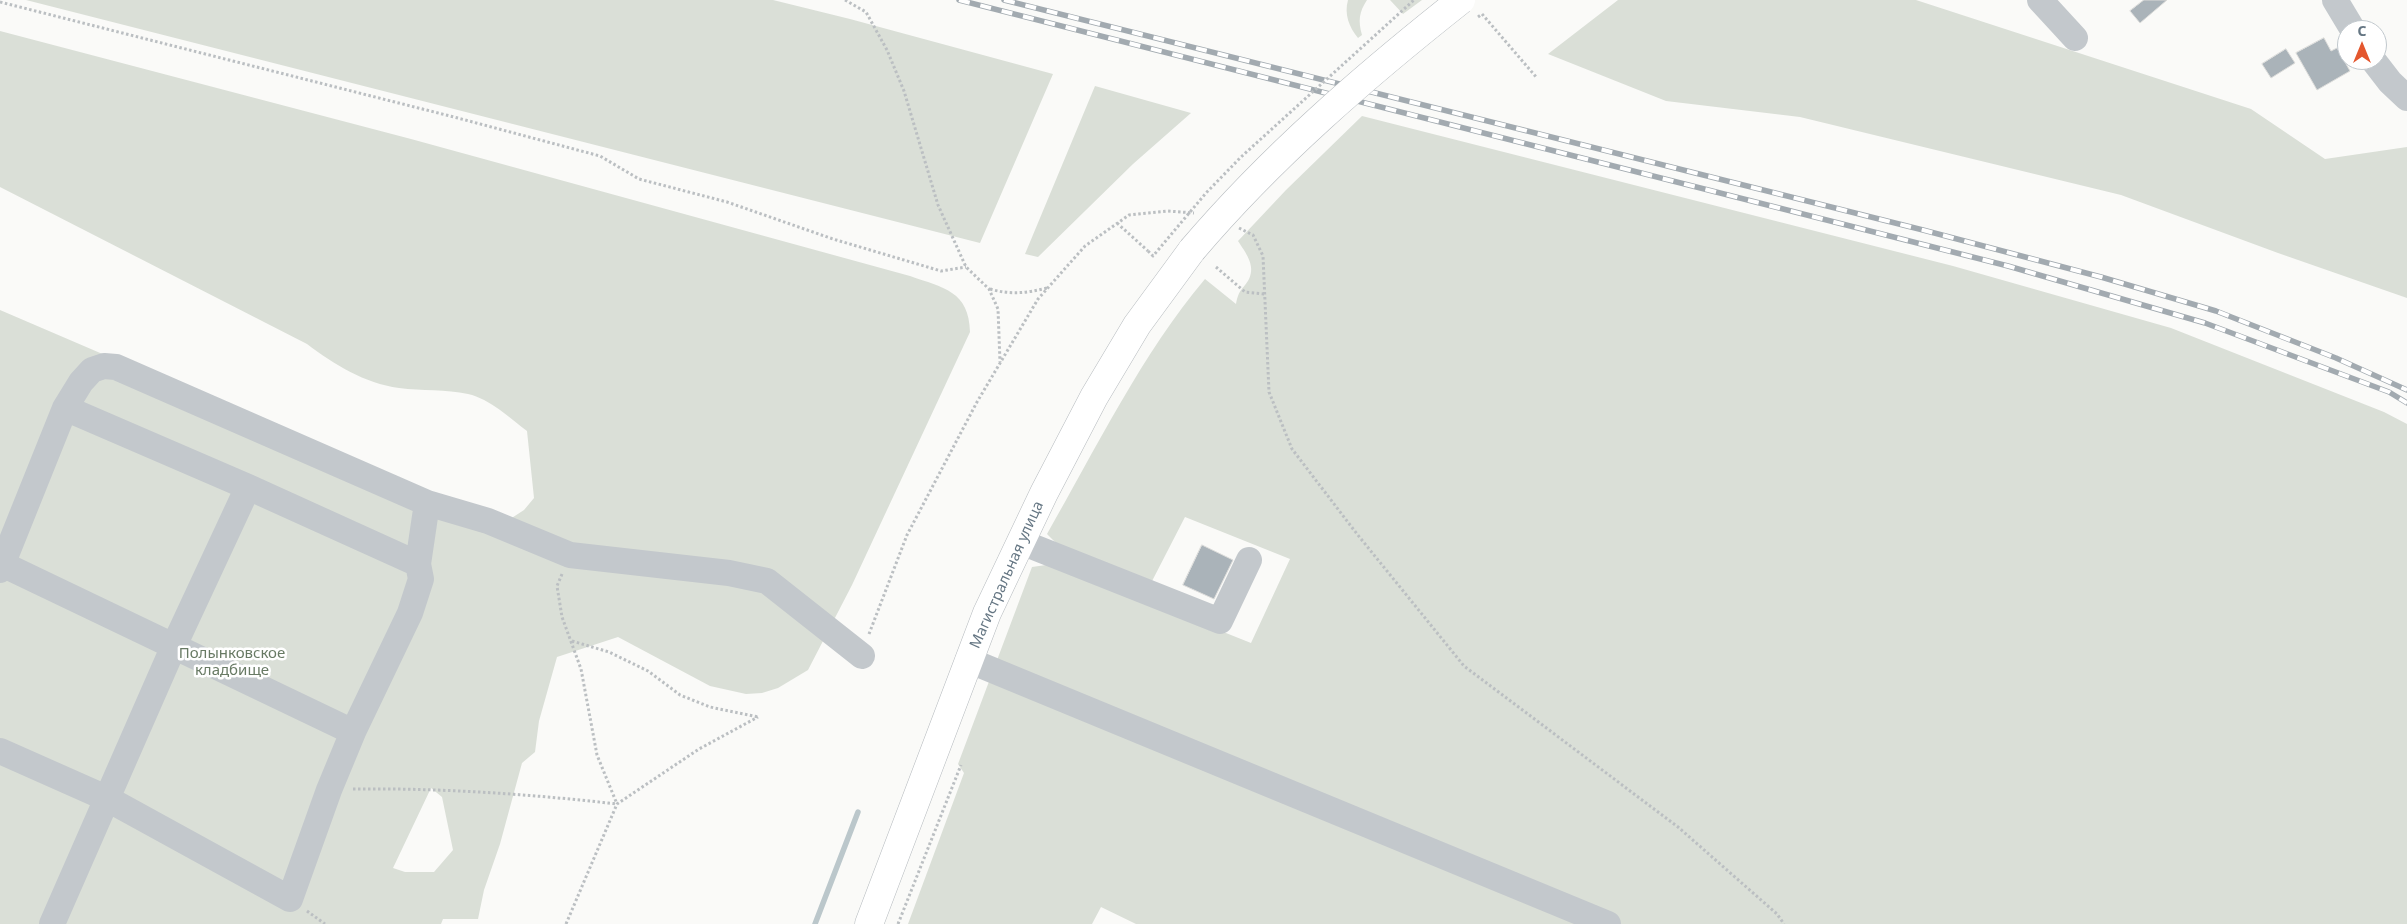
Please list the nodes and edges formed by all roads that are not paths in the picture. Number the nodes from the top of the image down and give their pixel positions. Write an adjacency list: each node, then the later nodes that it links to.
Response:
1 (2040, 0): 5 (street)
2 (2335, 0): 4 (street)
3 (1471, 7): 11 (main road, Магистральная улица, bridge)
4 (2347, 20)
5 (2075, 38)
6 (2381, 70): 7 (street)
7 (2407, 98)
8 (65, 408): 9 (street); 10 (street); 14 (street)
9 (248, 487): 13 (street); 15 (street)
10 (427, 503): 13 (street); 16 (street)
11 (1021, 542): 12 (street); 17 (main road, Магистральная улица)
12 (1249, 560)
13 (418, 564): 18 (street)
14 (1, 566): 15 (street)
15 (173, 648): 18 (street); 20 (street)
16 (862, 656)
17 (968, 660): 22 (main road, Магистральная улица); 23 (street)
18 (353, 732): 20 (street)
19 (0, 751): 20 (street)
20 (106, 798): 21 (street)
21 (52, 924)
22 (868, 924)
23 (1608, 924)

